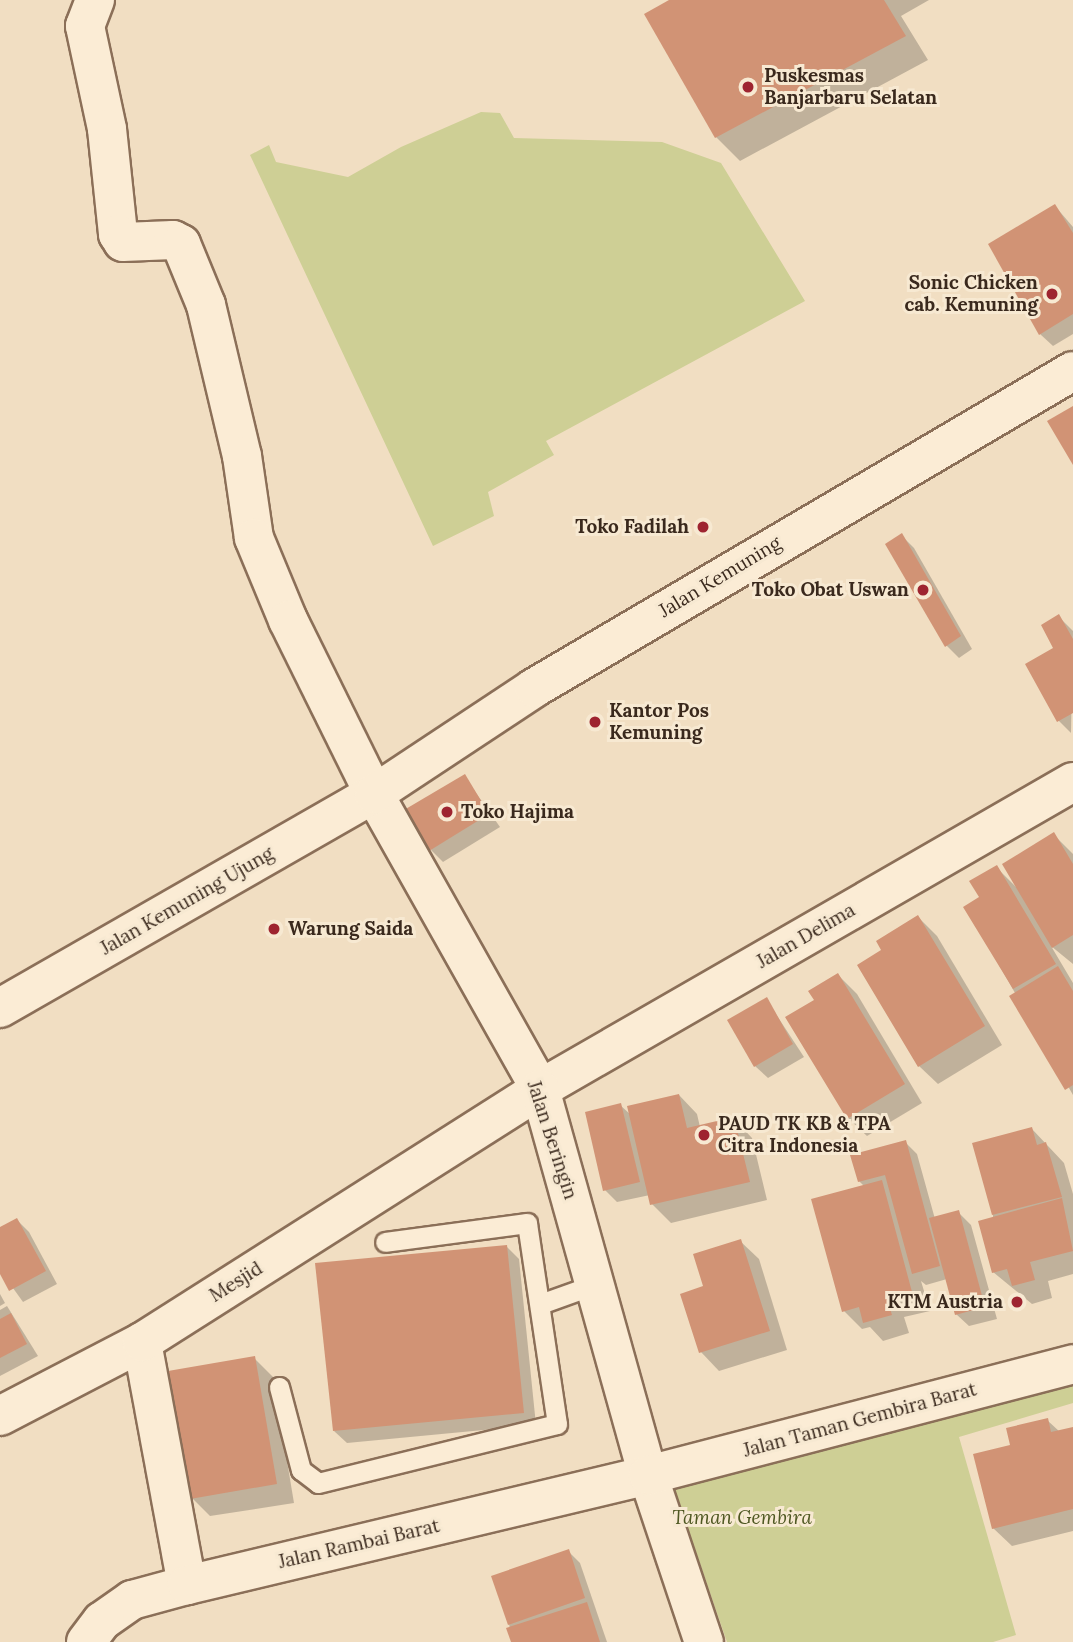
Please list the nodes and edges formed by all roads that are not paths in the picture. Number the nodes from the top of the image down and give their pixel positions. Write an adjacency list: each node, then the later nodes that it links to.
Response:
1 (90, 13): 4 (street, Jalan Beringin)
2 (1073, 371): 4 (street, Jalan Kemuning)
3 (1073, 782): 6 (street, Jalan Delima)
4 (374, 794): 5 (street, Jalan Kemuning Ujung); 6 (street, Jalan Beringin)
5 (0, 1007)
6 (540, 1089): 8 (street, Jalan Beringin); 10 (street, Mesjid)
7 (385, 1242): 9 (lane)
8 (596, 1284): 9 (lane); 14 (street, Jalan Beringin)
9 (540, 1304): 12 (lane)
10 (142, 1342): 13 (street, Mesjid); 15 (street)
11 (1073, 1364): 14 (street, Jalan Taman Gembira Barat)
12 (279, 1387)
13 (0, 1416)
14 (648, 1475): 15 (street, Jalan Rambai Barat); 17 (street, Jalan Beringin)
15 (187, 1585): 16 (street, Jalan Rambai Barat)
16 (86, 1642)
17 (704, 1642)

